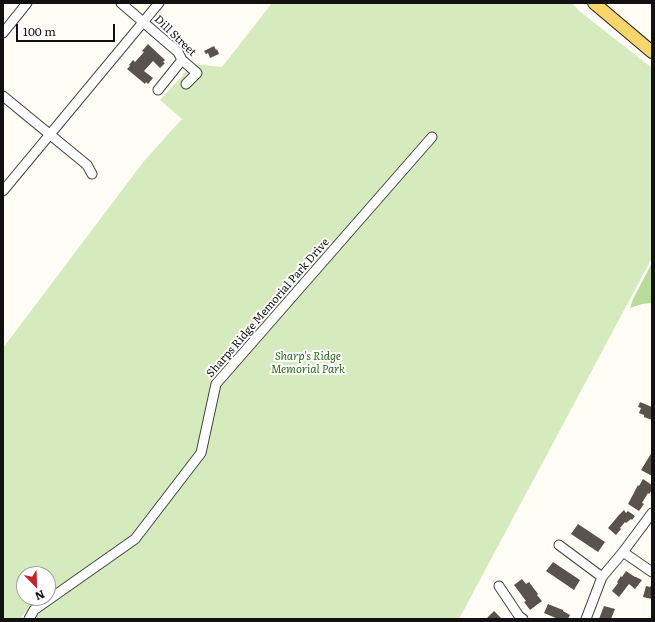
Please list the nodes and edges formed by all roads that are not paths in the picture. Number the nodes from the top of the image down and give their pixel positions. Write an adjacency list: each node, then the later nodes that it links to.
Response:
1 (27, 3): 6 (street)
2 (121, 3): 5 (street, Dill Street)
3 (159, 3): 5 (street)
4 (594, 3): 7 (main road)
5 (143, 22): 8 (street, Dill Street); 12 (street)
6 (3, 33)
7 (652, 52)
8 (182, 60): 9 (street, Dill Street); 10 (street)
9 (186, 84)
10 (158, 90)
11 (3, 96): 12 (street)
12 (50, 135): 14 (street); 15 (street)
13 (432, 137): 22 (street, Sharps Ridge Memorial Park Drive)
14 (92, 174)
15 (3, 191)
16 (652, 513): 18 (street)
17 (560, 546): 20 (street)
18 (622, 552): 19 (street); 20 (street)
19 (652, 572)
20 (602, 577): 24 (street)
21 (499, 586): 23 (street)
22 (28, 619)
23 (523, 619)
24 (586, 619)

